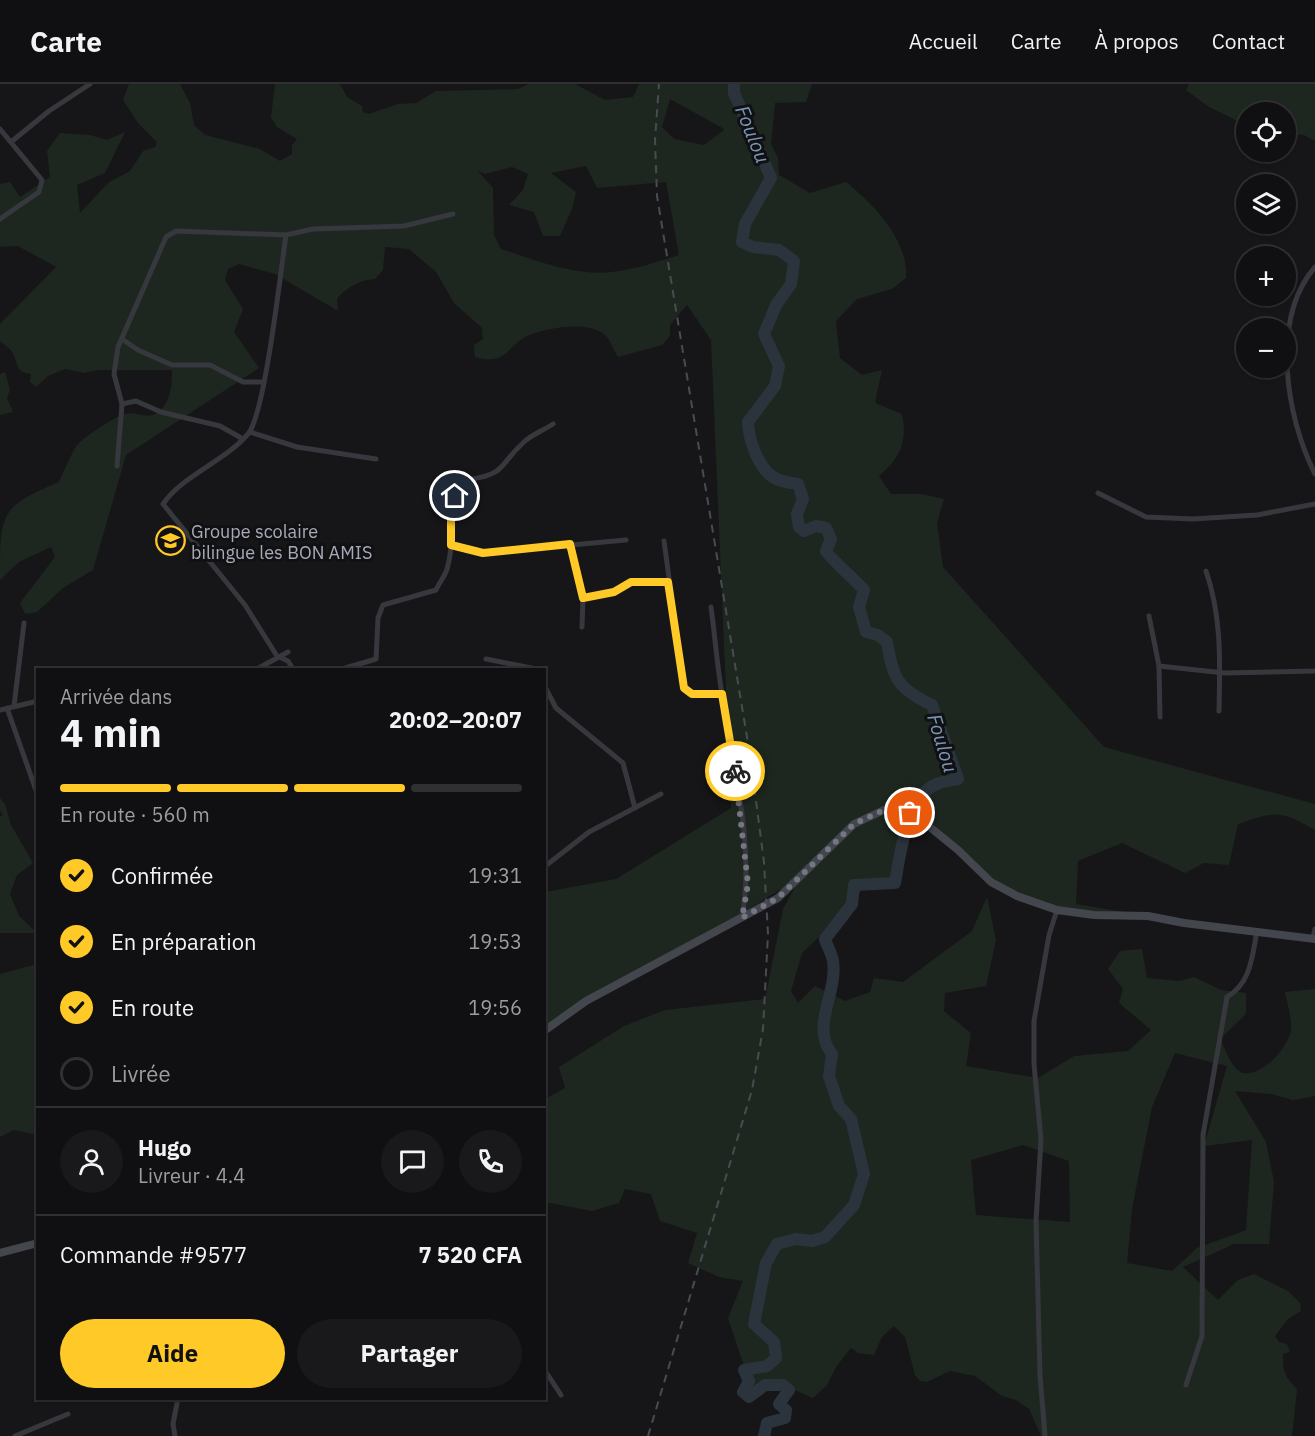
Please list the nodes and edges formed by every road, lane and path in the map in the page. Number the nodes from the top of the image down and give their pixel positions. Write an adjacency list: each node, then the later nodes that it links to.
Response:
1 (90, 84): 3 (street)
2 (0, 129): 3 (street)
3 (11, 142): 5 (street)
4 (453, 214): 6 (street)
5 (0, 219)
6 (286, 235): 8 (street); 9 (street)
7 (1315, 267): 16 (street)
8 (122, 339): 9 (street); 10 (street)
9 (264, 381): 12 (street)
10 (122, 404): 13 (street); 15 (street)
11 (553, 424): 22 (street)
12 (250, 432): 13 (street); 14 (street)
13 (243, 439): 31 (street)
14 (376, 459)
15 (117, 466)
16 (1315, 474)
17 (1098, 494): 18 (street)
18 (1315, 504)
19 (626, 540): 21 (street)
20 (664, 541): 24 (street)
21 (570, 544): 22 (street); 25 (street)
22 (451, 545): 36 (street)
23 (1206, 572): 39 (street)
24 (668, 582): 25 (street); 41 (street)
25 (583, 598): 29 (street)
26 (711, 607): 41 (street)
27 (1149, 616): 33 (street)
28 (24, 623): 43 (street)
29 (582, 627)
30 (288, 652): 31 (street)
31 (277, 656): 34 (street); 35 (street)
32 (486, 659): 37 (street)
33 (1159, 666): 39 (street); 47 (street)
34 (259, 668)
35 (292, 668)
36 (345, 668)
37 (531, 668)
38 (1315, 671): 39 (street)
39 (1220, 672): 46 (street)
40 (546, 689): 50 (street)
41 (722, 694): 53 (street)
42 (36, 701): 43 (street)
43 (14, 706): 44 (street)
44 (7, 708): 45 (street); 48 (street)
45 (0, 710)
46 (1219, 711)
47 (1160, 717)
48 (36, 790)
49 (661, 794): 50 (street)
50 (635, 808): 51 (street)
51 (546, 865)
52 (1057, 910): 53 (street); 55 (street); 67 (street)
53 (742, 918): 57 (street)
54 (1315, 929): 56 (street)
55 (1257, 931): 56 (street); 61 (street)
56 (1314, 938)
57 (546, 1030)
58 (36, 1244): 59 (street)
59 (0, 1253)
60 (546, 1372): 62 (street)
61 (1186, 1385)
62 (561, 1395)
63 (178, 1400): 66 (street)
64 (68, 1414): 65 (street)
65 (15, 1436)
66 (175, 1436)
67 (1045, 1436)

